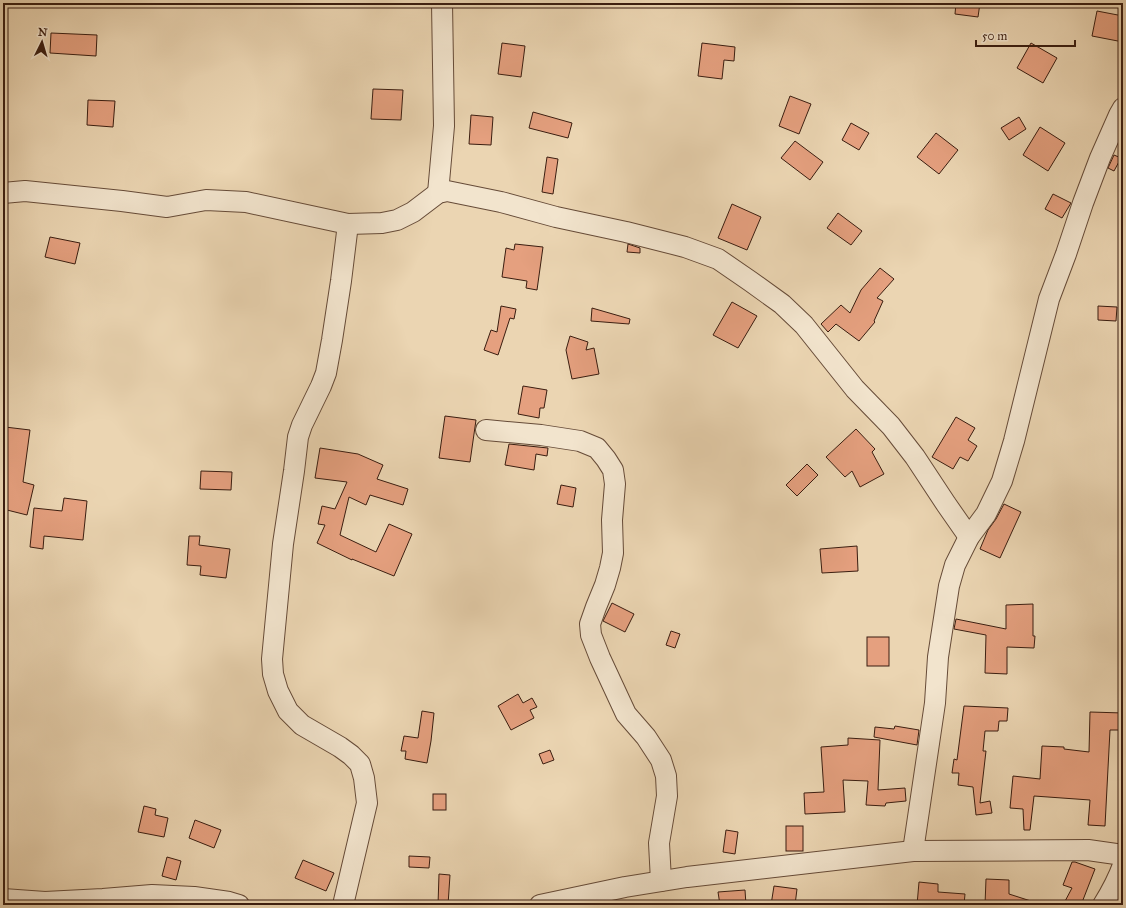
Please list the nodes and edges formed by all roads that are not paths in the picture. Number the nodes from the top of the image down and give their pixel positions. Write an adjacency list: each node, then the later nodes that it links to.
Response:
1 (442, 3): 3 (street)
2 (1123, 108): 7 (street)
3 (438, 192): 5 (street); 7 (street)
4 (3, 193): 5 (street)
5 (348, 224): 14 (street)
6 (486, 430): 10 (street)
7 (969, 537): 8 (street)
8 (913, 851): 9 (street); 10 (street)
9 (1122, 866): 16 (street)
10 (661, 881): 15 (street)
11 (3, 899): 12 (street)
12 (122, 901): 13 (street)
13 (239, 905)
14 (343, 905)
15 (540, 905)
16 (1103, 905)

